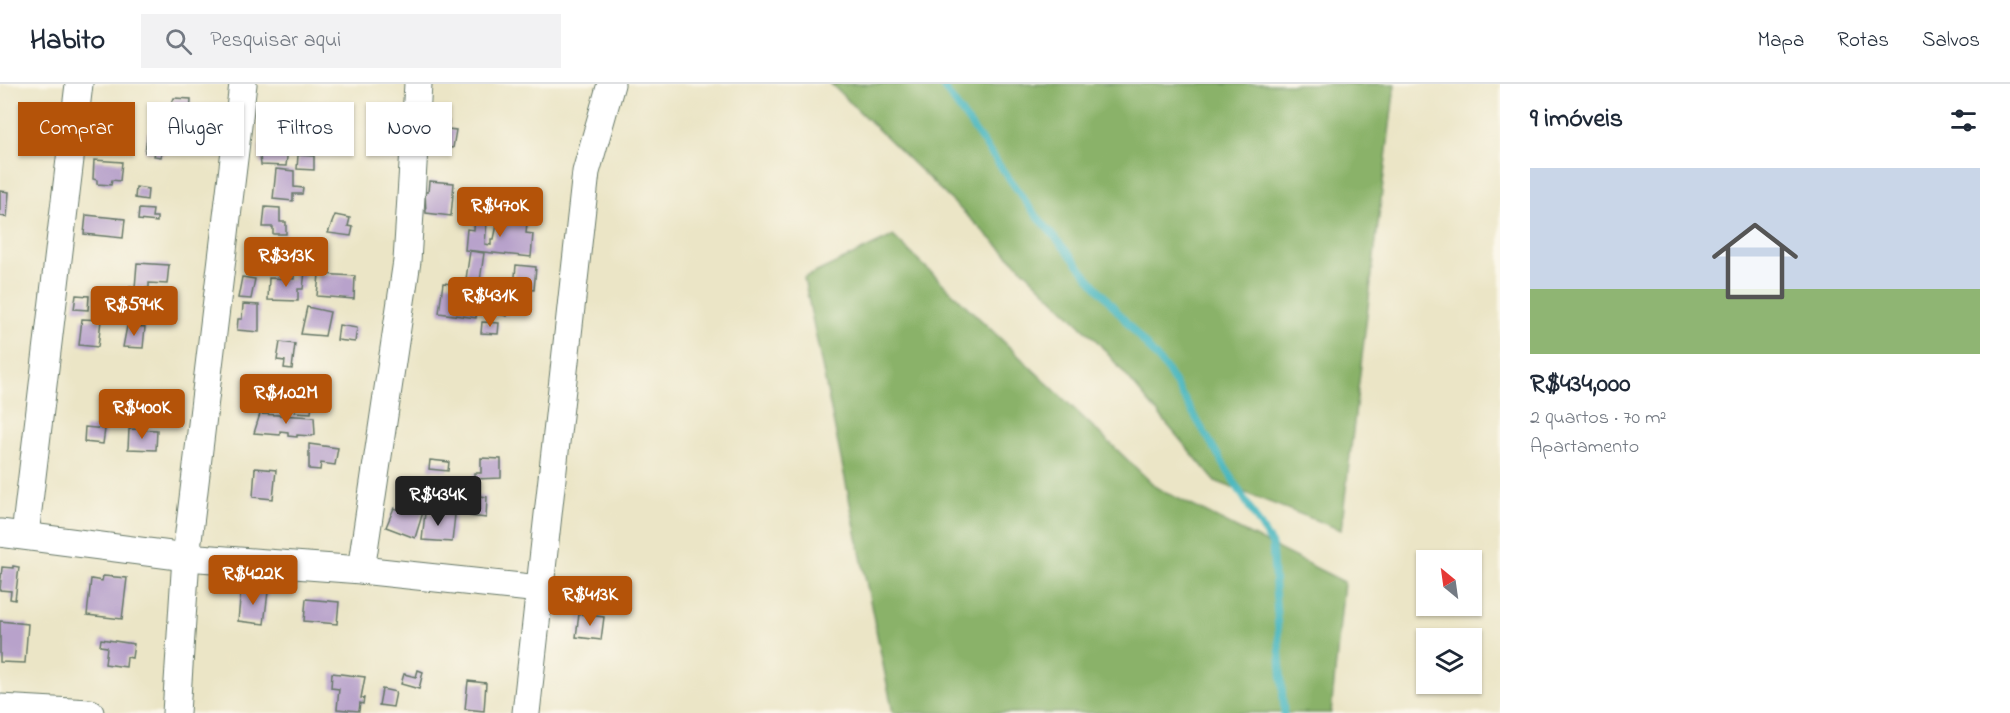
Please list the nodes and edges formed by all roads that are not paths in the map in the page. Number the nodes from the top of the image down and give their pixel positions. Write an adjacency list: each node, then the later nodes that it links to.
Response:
1 (79, 84): 5 (street)
2 (243, 84): 6 (street)
3 (418, 84): 7 (street)
4 (610, 84): 8 (street)
5 (13, 534): 6 (street)
6 (186, 557): 7 (street); 11 (street)
7 (361, 570): 8 (street)
8 (540, 589): 12 (street)
9 (0, 708): 10 (street)
10 (90, 713)
11 (176, 713)
12 (526, 713)

